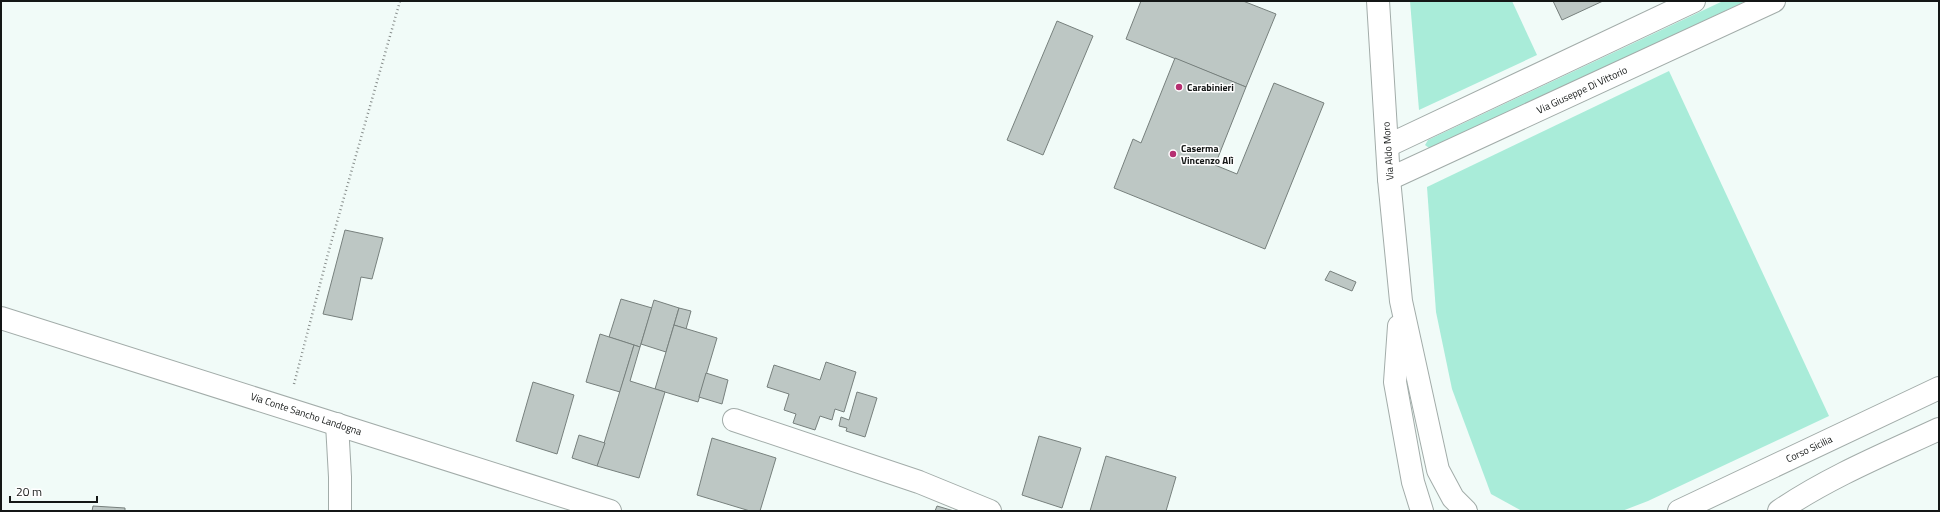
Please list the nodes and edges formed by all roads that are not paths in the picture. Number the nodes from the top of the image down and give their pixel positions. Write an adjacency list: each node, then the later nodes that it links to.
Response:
1 (1378, 1): 4 (main road, Via Aldo Moro)
2 (1694, 1): 4 (main road)
3 (1774, 1): 5 (main road, Via Giuseppe Di Vittorio)
4 (1387, 146): 5 (main road, Via Aldo Moro)
5 (1389, 179): 6 (main road, Via Aldo Moro)
6 (1401, 301): 15 (main road); 16 (main road)
7 (1, 318): 10 (main road, Via Conte Sancho Landogna)
8 (1939, 388): 17 (main road, Corso Sicilia)
9 (734, 420): 14 (main road)
10 (337, 424): 12 (main road); 13 (main road, Via Conte Sancho Landogna)
11 (1939, 429): 18 (main road)
12 (340, 511)
13 (610, 511)
14 (990, 511)
15 (1422, 511)
16 (1466, 511)
17 (1679, 511)
18 (1779, 511)

